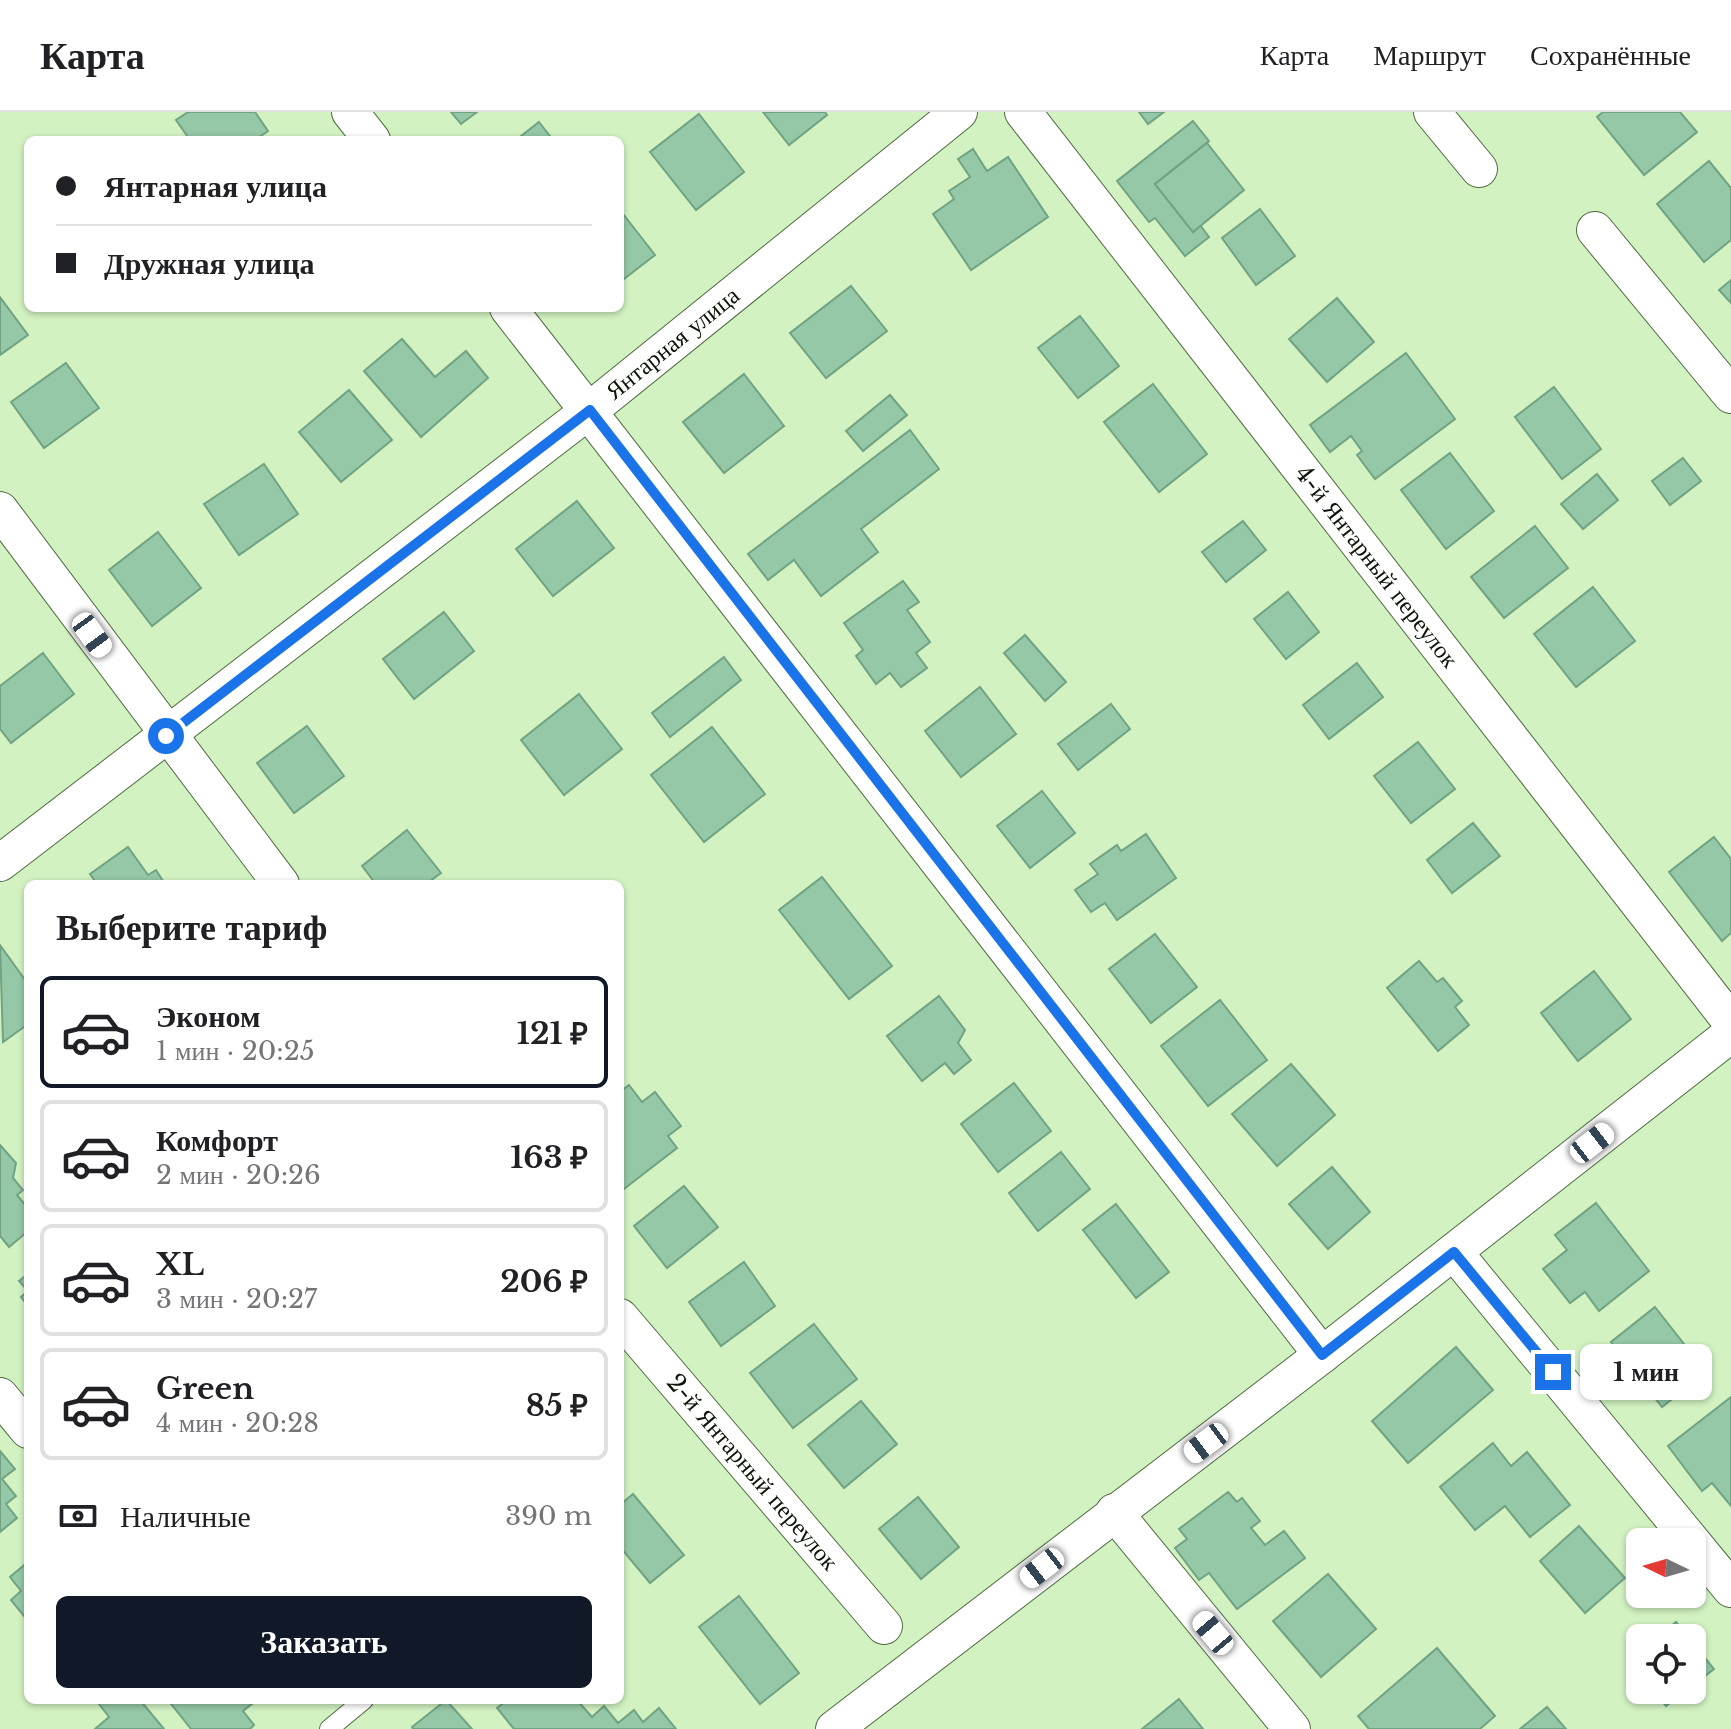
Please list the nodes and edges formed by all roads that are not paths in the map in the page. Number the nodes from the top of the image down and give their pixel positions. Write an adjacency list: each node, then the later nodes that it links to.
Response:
1 (350, 112): 5 (street)
2 (959, 112): 10 (street, Янтарная улица)
3 (1023, 112): 15 (street, 4-й Янтарный переулок)
4 (1432, 112): 6 (street)
5 (369, 136)
6 (1479, 169)
7 (1595, 230): 9 (street)
8 (511, 312): 10 (street)
9 (1731, 395)
10 (590, 410): 12 (street, Янтарная улица); 19 (street)
11 (0, 510): 12 (street)
12 (166, 736): 13 (street, Янтарная улица); 14 (street)
13 (0, 863)
14 (278, 880)
15 (1731, 1022)
16 (1731, 1034): 17 (street)
17 (1454, 1252): 19 (street); 23 (street)
18 (624, 1322): 24 (street, 2-й Янтарный переулок)
19 (1322, 1355): 22 (street)
20 (0, 1396): 21 (street)
21 (24, 1425)
22 (1114, 1512): 27 (street); 28 (street)
23 (1731, 1589)
24 (884, 1626)
25 (359, 1704): 26 (lane)
26 (329, 1729)
27 (834, 1729)
28 (1292, 1729)

